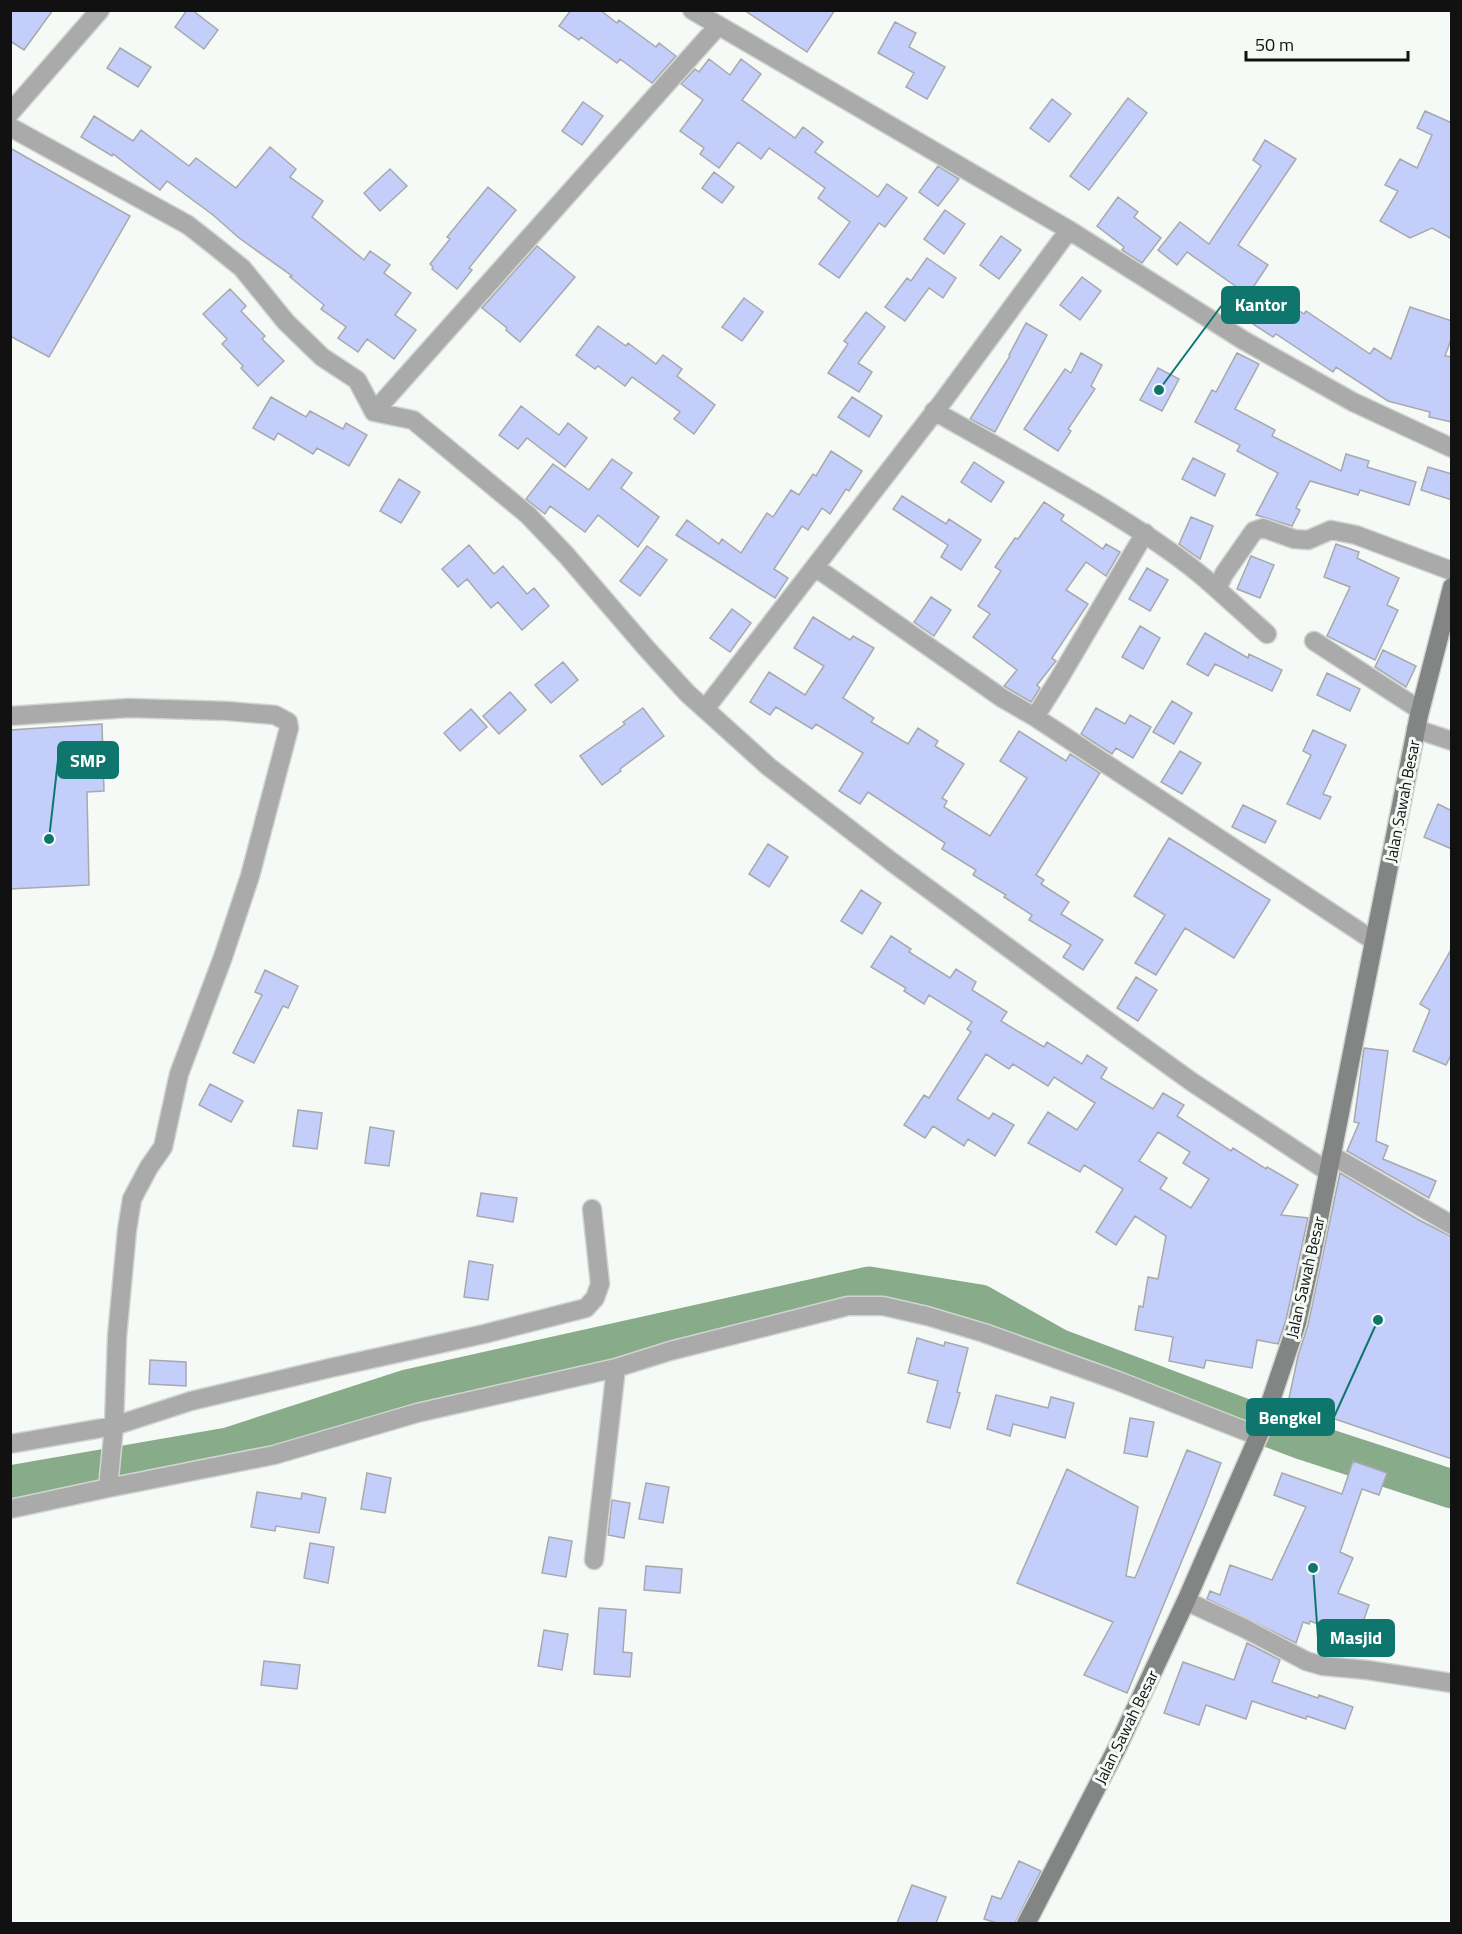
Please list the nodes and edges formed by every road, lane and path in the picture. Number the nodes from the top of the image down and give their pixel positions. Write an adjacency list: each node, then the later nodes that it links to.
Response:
1 (100, 10): 4 (street)
2 (692, 10): 3 (street)
3 (718, 26): 6 (street); 8 (street)
4 (10, 113)
5 (10, 127): 8 (street)
6 (1069, 230): 7 (street); 9 (street)
7 (934, 411): 10 (street); 11 (street)
8 (374, 412): 17 (street)
9 (1452, 448)
10 (1145, 533): 14 (street); 20 (street)
11 (815, 567): 17 (street); 20 (street)
12 (1452, 571): 14 (street)
13 (1452, 587): 18 (main road, Jalan Sawah Besar)
14 (1217, 589): 15 (street)
15 (1267, 634)
16 (1314, 641): 18 (street)
17 (705, 709): 24 (street)
18 (1420, 710): 21 (main road, Jalan Sawah Besar)
19 (10, 716): 29 (street)
20 (1035, 717): 23 (street)
21 (1416, 729): 22 (street); 23 (main road, Jalan Sawah Besar)
22 (1452, 741)
23 (1374, 941): 24 (main road, Jalan Sawah Besar)
24 (1329, 1163): 26 (street); 28 (main road, Jalan Sawah Besar)
25 (592, 1209): 29 (street)
26 (1452, 1224)
27 (615, 1368): 28 (street); 31 (street); 33 (street)
28 (1260, 1433): 34 (main road, Jalan Sawah Besar)
29 (113, 1434): 30 (street); 31 (street)
30 (10, 1444)
31 (109, 1482): 32 (street)
32 (10, 1509)
33 (594, 1560)
34 (1186, 1600): 35 (street); 36 (main road, Jalan Sawah Besar)
35 (1452, 1683)
36 (1026, 1923)

